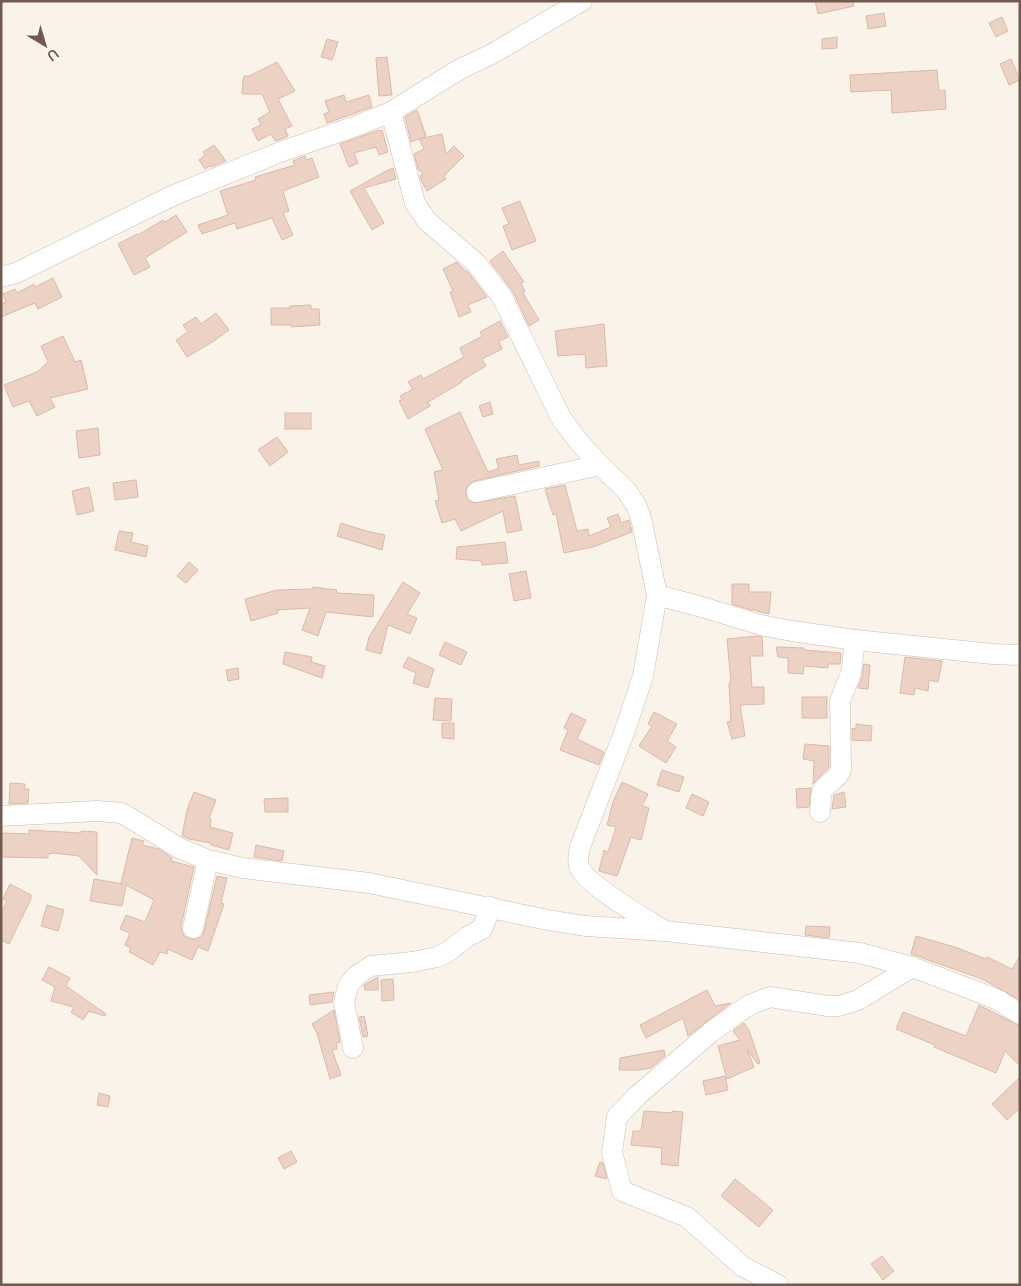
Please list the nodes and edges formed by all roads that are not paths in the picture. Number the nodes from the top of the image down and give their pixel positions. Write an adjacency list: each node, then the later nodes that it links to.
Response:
1 (582, 1): 2 (street)
2 (391, 112): 3 (street); 4 (street)
3 (1, 277)
4 (600, 465): 5 (street); 6 (street)
5 (477, 492)
6 (657, 595): 7 (street); 14 (street)
7 (855, 640): 8 (street); 9 (street)
8 (1020, 655)
9 (820, 812)
10 (1, 816): 11 (street)
11 (208, 860): 12 (street); 13 (street)
12 (492, 907): 14 (street); 17 (street)
13 (193, 928)
14 (665, 931): 15 (street)
15 (912, 967): 16 (street); 18 (street)
16 (1020, 1014)
17 (353, 1048)
18 (778, 1285)

